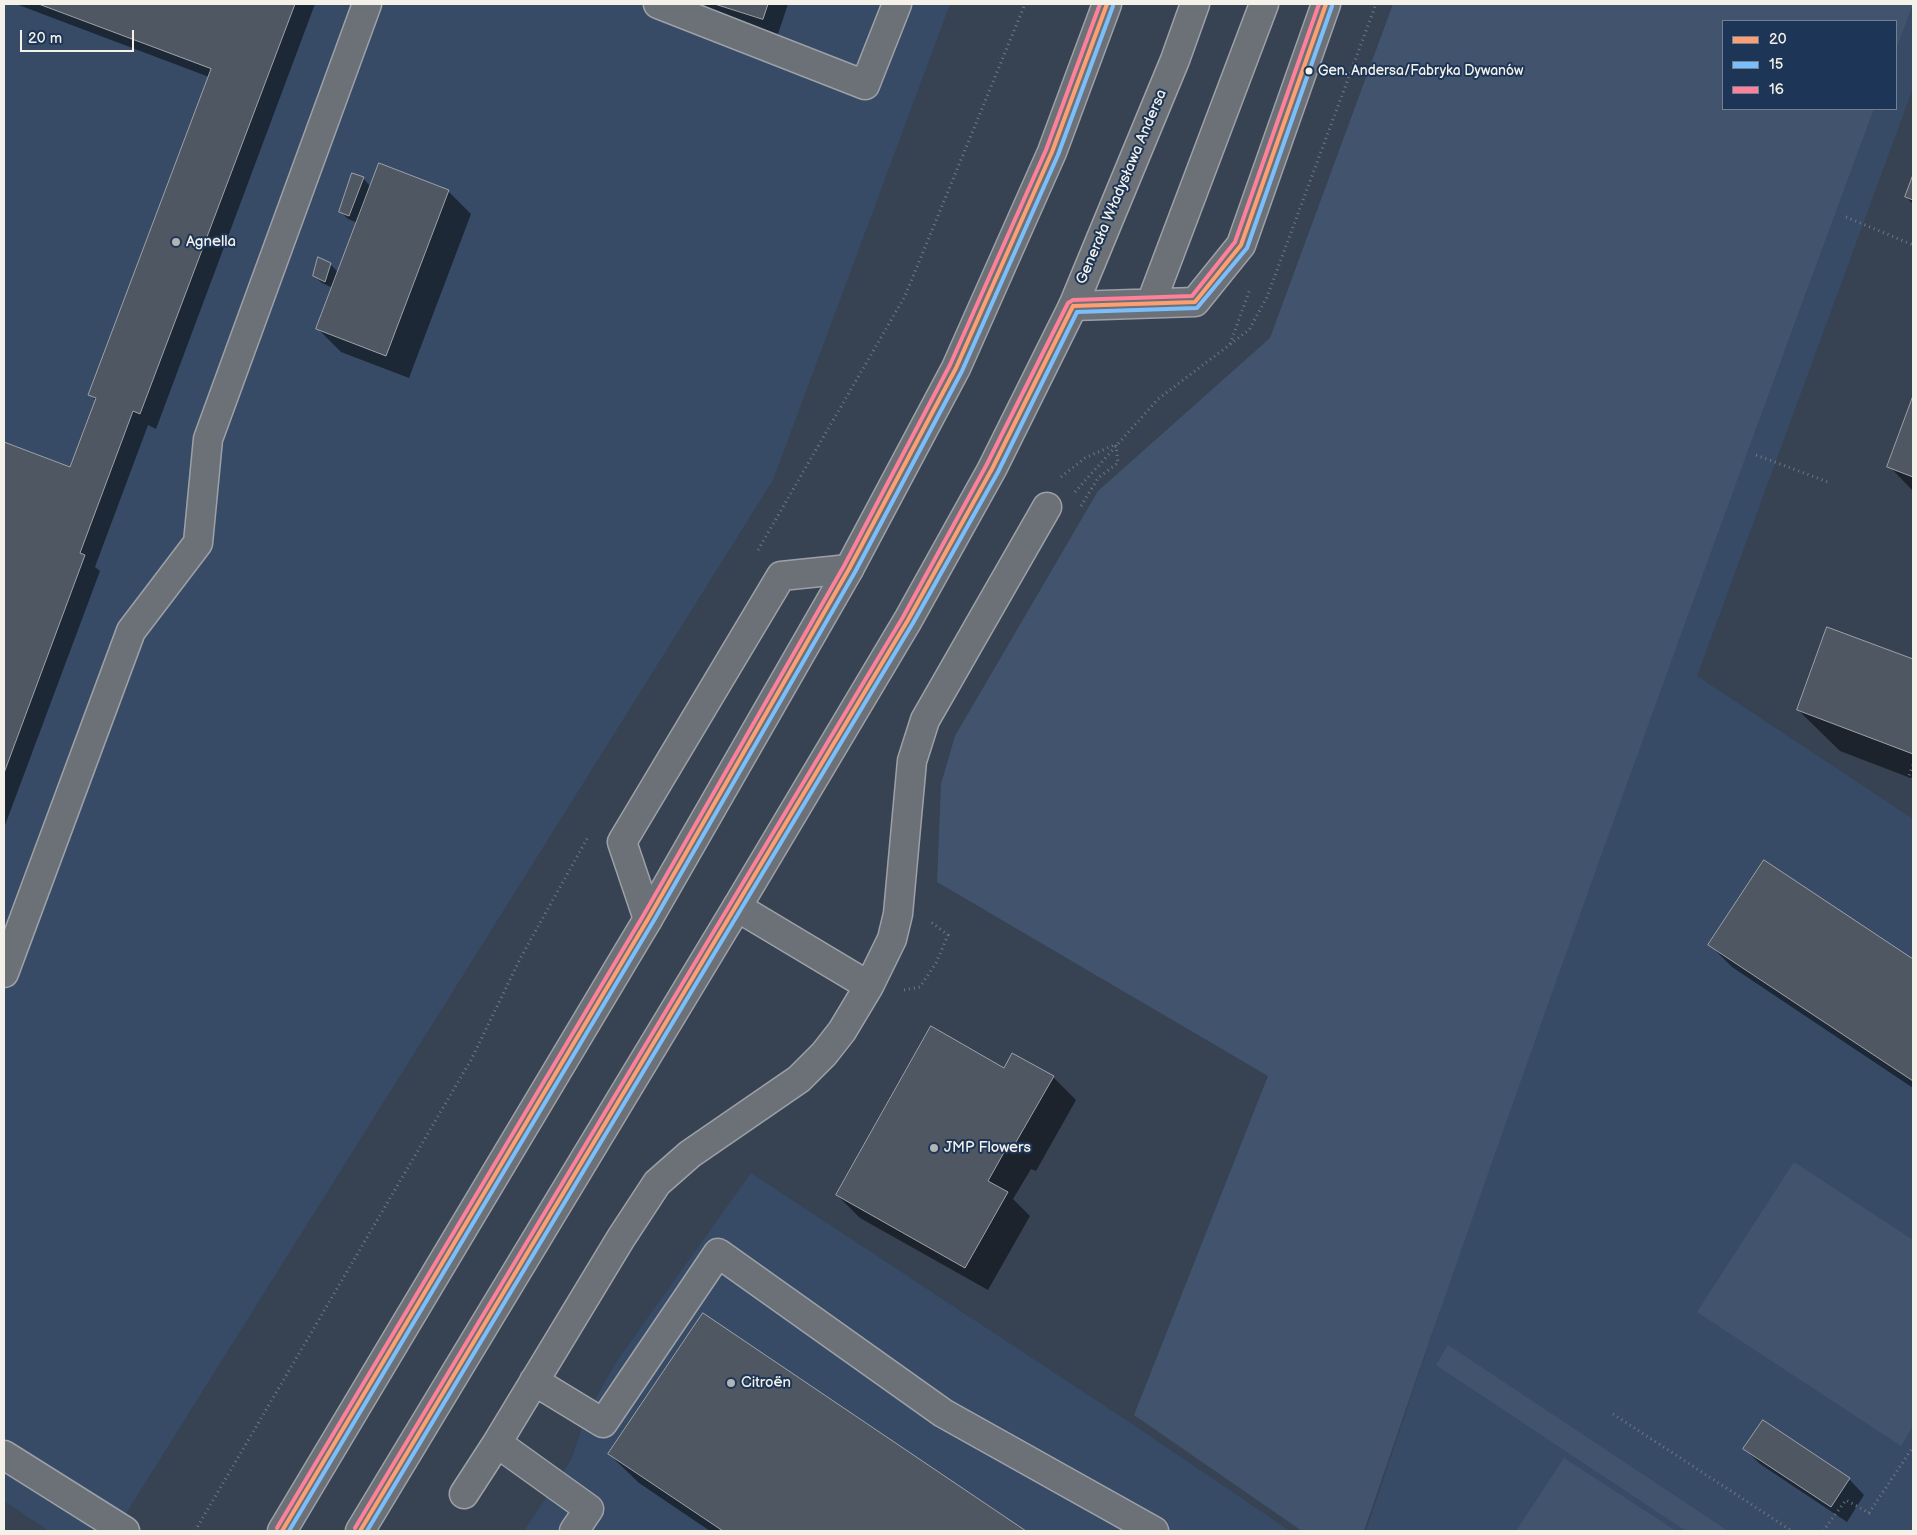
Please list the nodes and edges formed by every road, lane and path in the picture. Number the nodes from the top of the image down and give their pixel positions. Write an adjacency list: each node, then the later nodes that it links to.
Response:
1 (367, 4): 22 (main road)
2 (658, 4): 3 (main road)
3 (897, 4)
4 (1107, 4): 17 (main road)
5 (1195, 4): 12 (main road, Generała Władysława Andersa)
6 (1264, 4): 11 (main road)
7 (1326, 4): 11 (main road)
8 (1376, 4): 13 (path)
9 (1846, 217): 10 (path)
10 (1913, 245)
11 (1151, 303): 12 (main road)
12 (1073, 306): 20 (main road, Generała Władysława Andersa)
13 (1116, 444): 16 (path); 16 (path)
14 (1756, 455): 15 (path)
15 (1828, 482)
16 (1047, 507): 23 (main road)
17 (849, 569): 21 (main road); 21 (main road)
18 (1913, 766): 19 (path)
19 (1913, 778)
20 (737, 907): 23 (main road); 34 (main road, Generała Władysława Andersa)
21 (648, 919): 33 (main road)
22 (4, 973)
23 (869, 986): 24 (main road)
24 (534, 1381): 26 (main road); 36 (main road)
25 (1613, 1414): 37 (path)
26 (498, 1443): 29 (main road); 35 (main road)
27 (1913, 1447): 38 (path)
28 (4, 1455): 31 (main road)
29 (464, 1494)
30 (200, 1522): 32 (path)
31 (125, 1531)
32 (194, 1531)
33 (282, 1531)
34 (360, 1531)
35 (574, 1531)
36 (1154, 1531)
37 (1792, 1531)
38 (1823, 1531)

